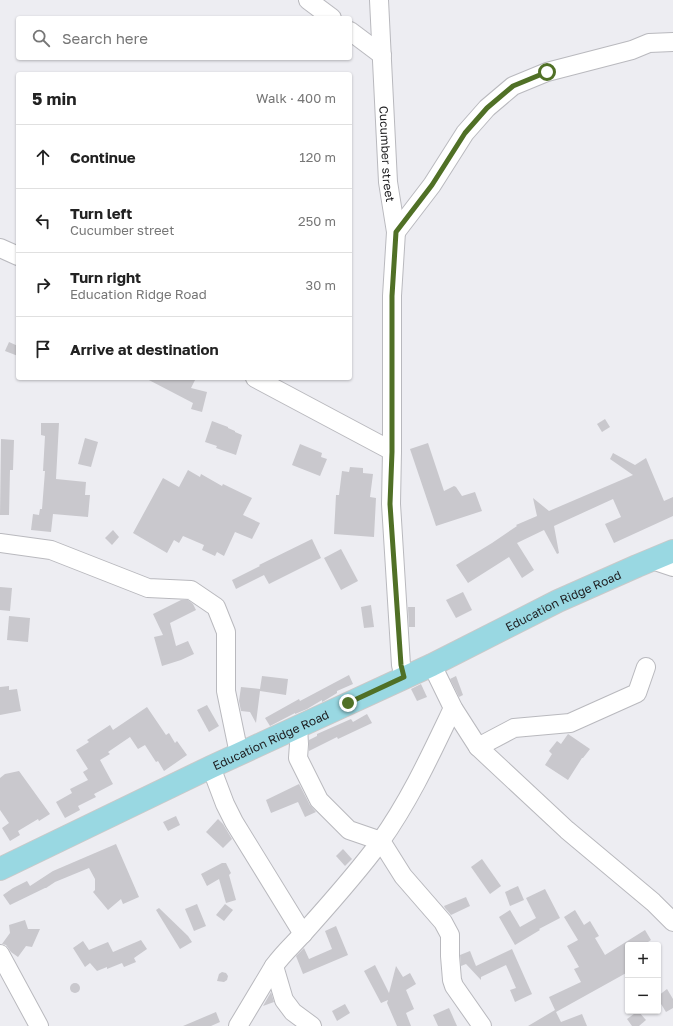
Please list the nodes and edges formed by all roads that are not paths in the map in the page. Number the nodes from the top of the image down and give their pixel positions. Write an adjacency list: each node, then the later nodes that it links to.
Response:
1 (308, 0): 3 (street)
2 (379, 0): 6 (street, Cucumber street)
3 (329, 16)
4 (352, 32): 6 (street)
5 (672, 41): 7 (street)
6 (382, 55): 7 (street, Cucumber street)
7 (396, 232): 11 (street, Cucumber street)
8 (0, 248): 9 (street)
9 (16, 255)
10 (259, 380): 11 (street)
11 (392, 452): 18 (street, Cucumber street)
12 (0, 543): 22 (street)
13 (673, 551): 14 (main road, Education Ridge Road)
14 (652, 560): 15 (street); 16 (main road, Education Ridge Road)
15 (673, 567)
16 (432, 664): 18 (main road, Education Ridge Road); 19 (street)
17 (646, 667): 21 (street)
18 (404, 677): 20 (main road, Education Ridge Road)
19 (453, 708): 21 (street); 24 (street)
20 (298, 727): 22 (main road, Education Ridge Road); 24 (street)
21 (478, 747): 26 (street)
22 (239, 754): 23 (main road, Education Ridge Road)
23 (211, 767): 25 (main road, Education Ridge Road); 27 (street)
24 (380, 841): 27 (street); 33 (street)
25 (0, 869)
26 (673, 922)
27 (303, 934): 29 (street)
28 (0, 954): 30 (street)
29 (274, 966): 31 (street); 32 (street)
30 (38, 1026)
31 (238, 1026)
32 (312, 1026)
33 (482, 1026)

